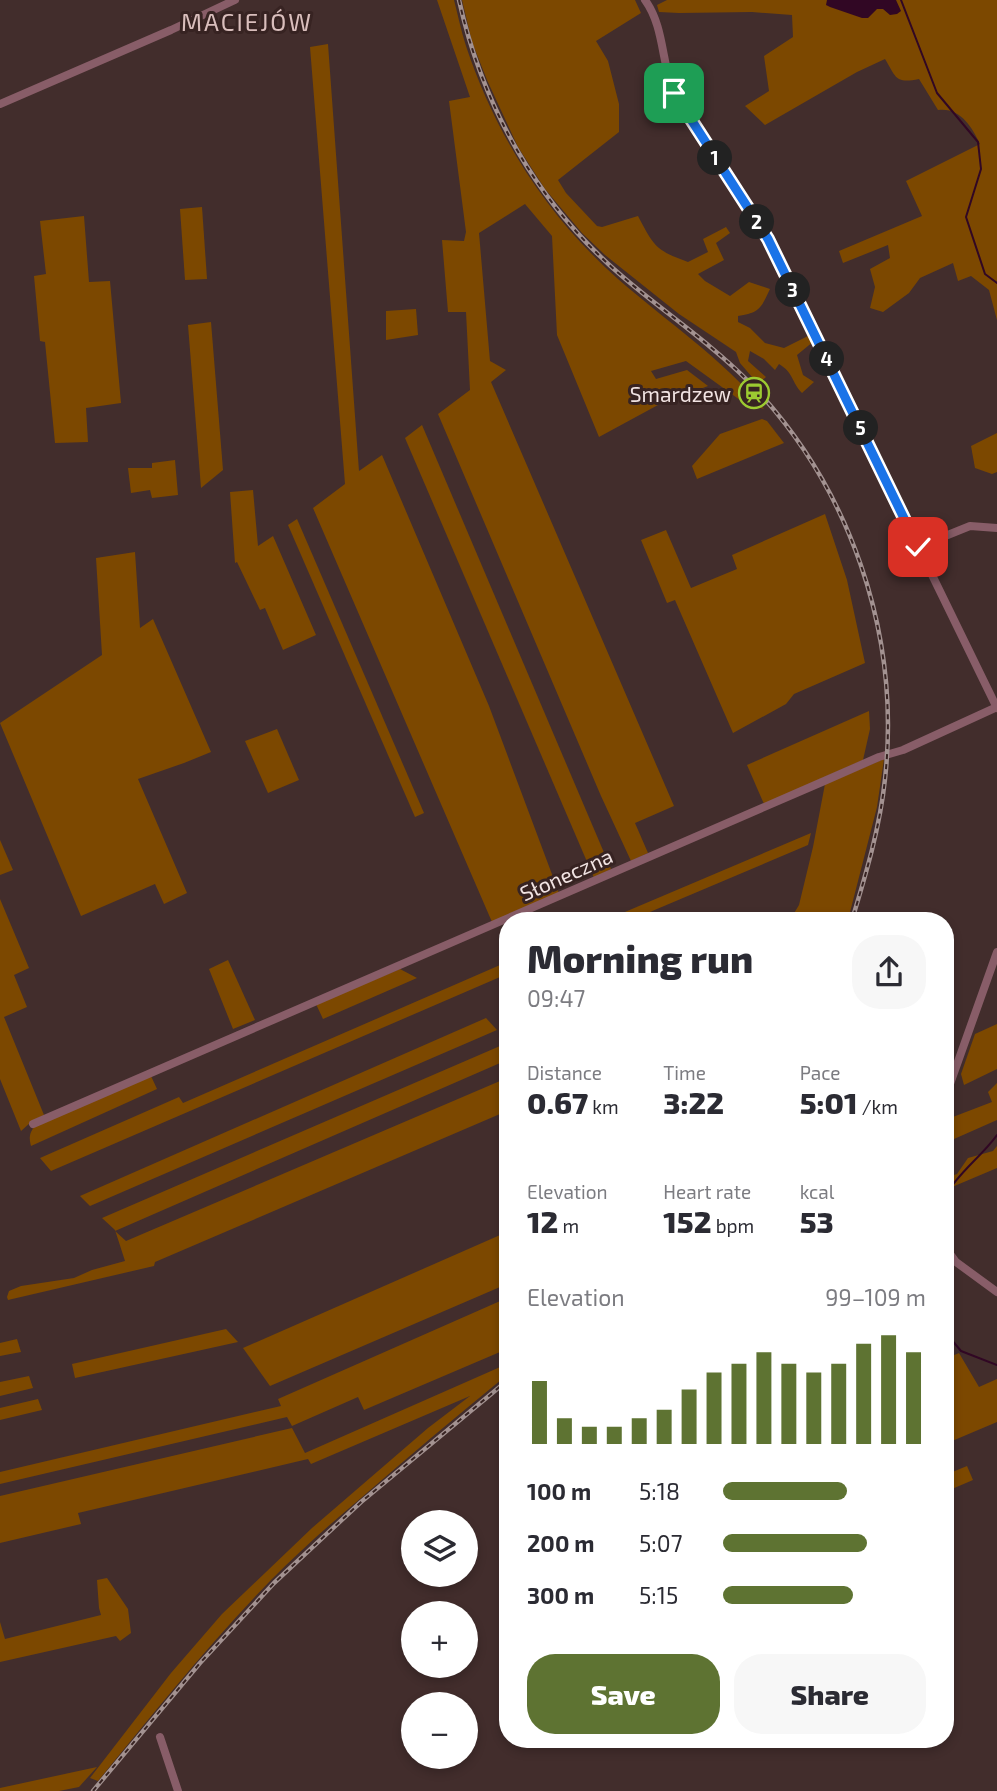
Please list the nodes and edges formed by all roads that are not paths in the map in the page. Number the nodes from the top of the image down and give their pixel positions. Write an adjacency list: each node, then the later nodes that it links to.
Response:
1 (235, 0): 3 (street)
2 (645, 0): 5 (street)
3 (0, 104)
4 (997, 528): 5 (street)
5 (918, 547): 6 (street)
6 (997, 707): 7 (street, Słoneczna)
7 (522, 912)
8 (499, 922): 11 (street, Słoneczna)
9 (997, 952): 10 (street)
10 (954, 1073)
11 (33, 1124)
12 (954, 1259): 13 (street)
13 (997, 1292)
14 (160, 1737): 15 (street)
15 (178, 1791)

